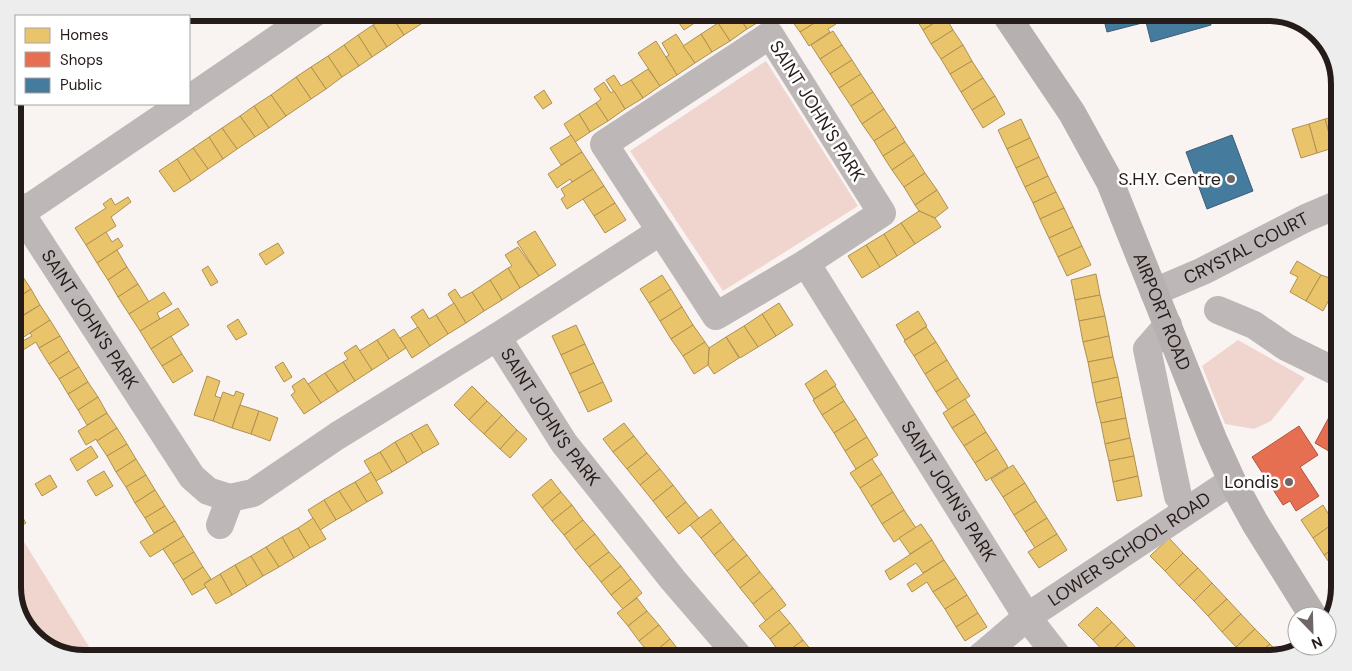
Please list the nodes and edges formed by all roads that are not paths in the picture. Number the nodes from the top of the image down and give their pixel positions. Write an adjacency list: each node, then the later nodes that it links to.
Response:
1 (303, 21): 3 (street)
2 (1010, 21): 10 (main road, AIRPORT ROAD)
3 (190, 98)
4 (180, 105): 5 (street, SAINT JOHN'S PARK)
5 (21, 205)
6 (1331, 207): 10 (street, CRYSTAL COURT)
7 (21, 213): 17 (street, SAINT JOHN'S PARK)
8 (661, 231): 9 (street, SAINT JOHN'S PARK); 9 (street, SAINT JOHN'S PARK); 13 (street, SAINT JOHN'S PARK)
9 (806, 263): 20 (street, SAINT JOHN'S PARK)
10 (1154, 292): 12 (main road, AIRPORT ROAD)
11 (1218, 310): 14 (street)
12 (1168, 326): 15 (main road, AIRPORT ROAD); 16 (street)
13 (497, 337): 17 (street, SAINT JOHN'S PARK); 21 (street, SAINT JOHN'S PARK)
14 (1331, 369)
15 (1232, 481): 19 (main road, AIRPORT ROAD); 20 (street, LOWER SCHOOL ROAD)
16 (1178, 496)
17 (230, 498): 18 (street)
18 (220, 524)
19 (1306, 606)
20 (1027, 617): 22 (street, LOWER SCHOOL ROAD); 23 (street)
21 (733, 650)
22 (988, 650)
23 (1053, 650)

